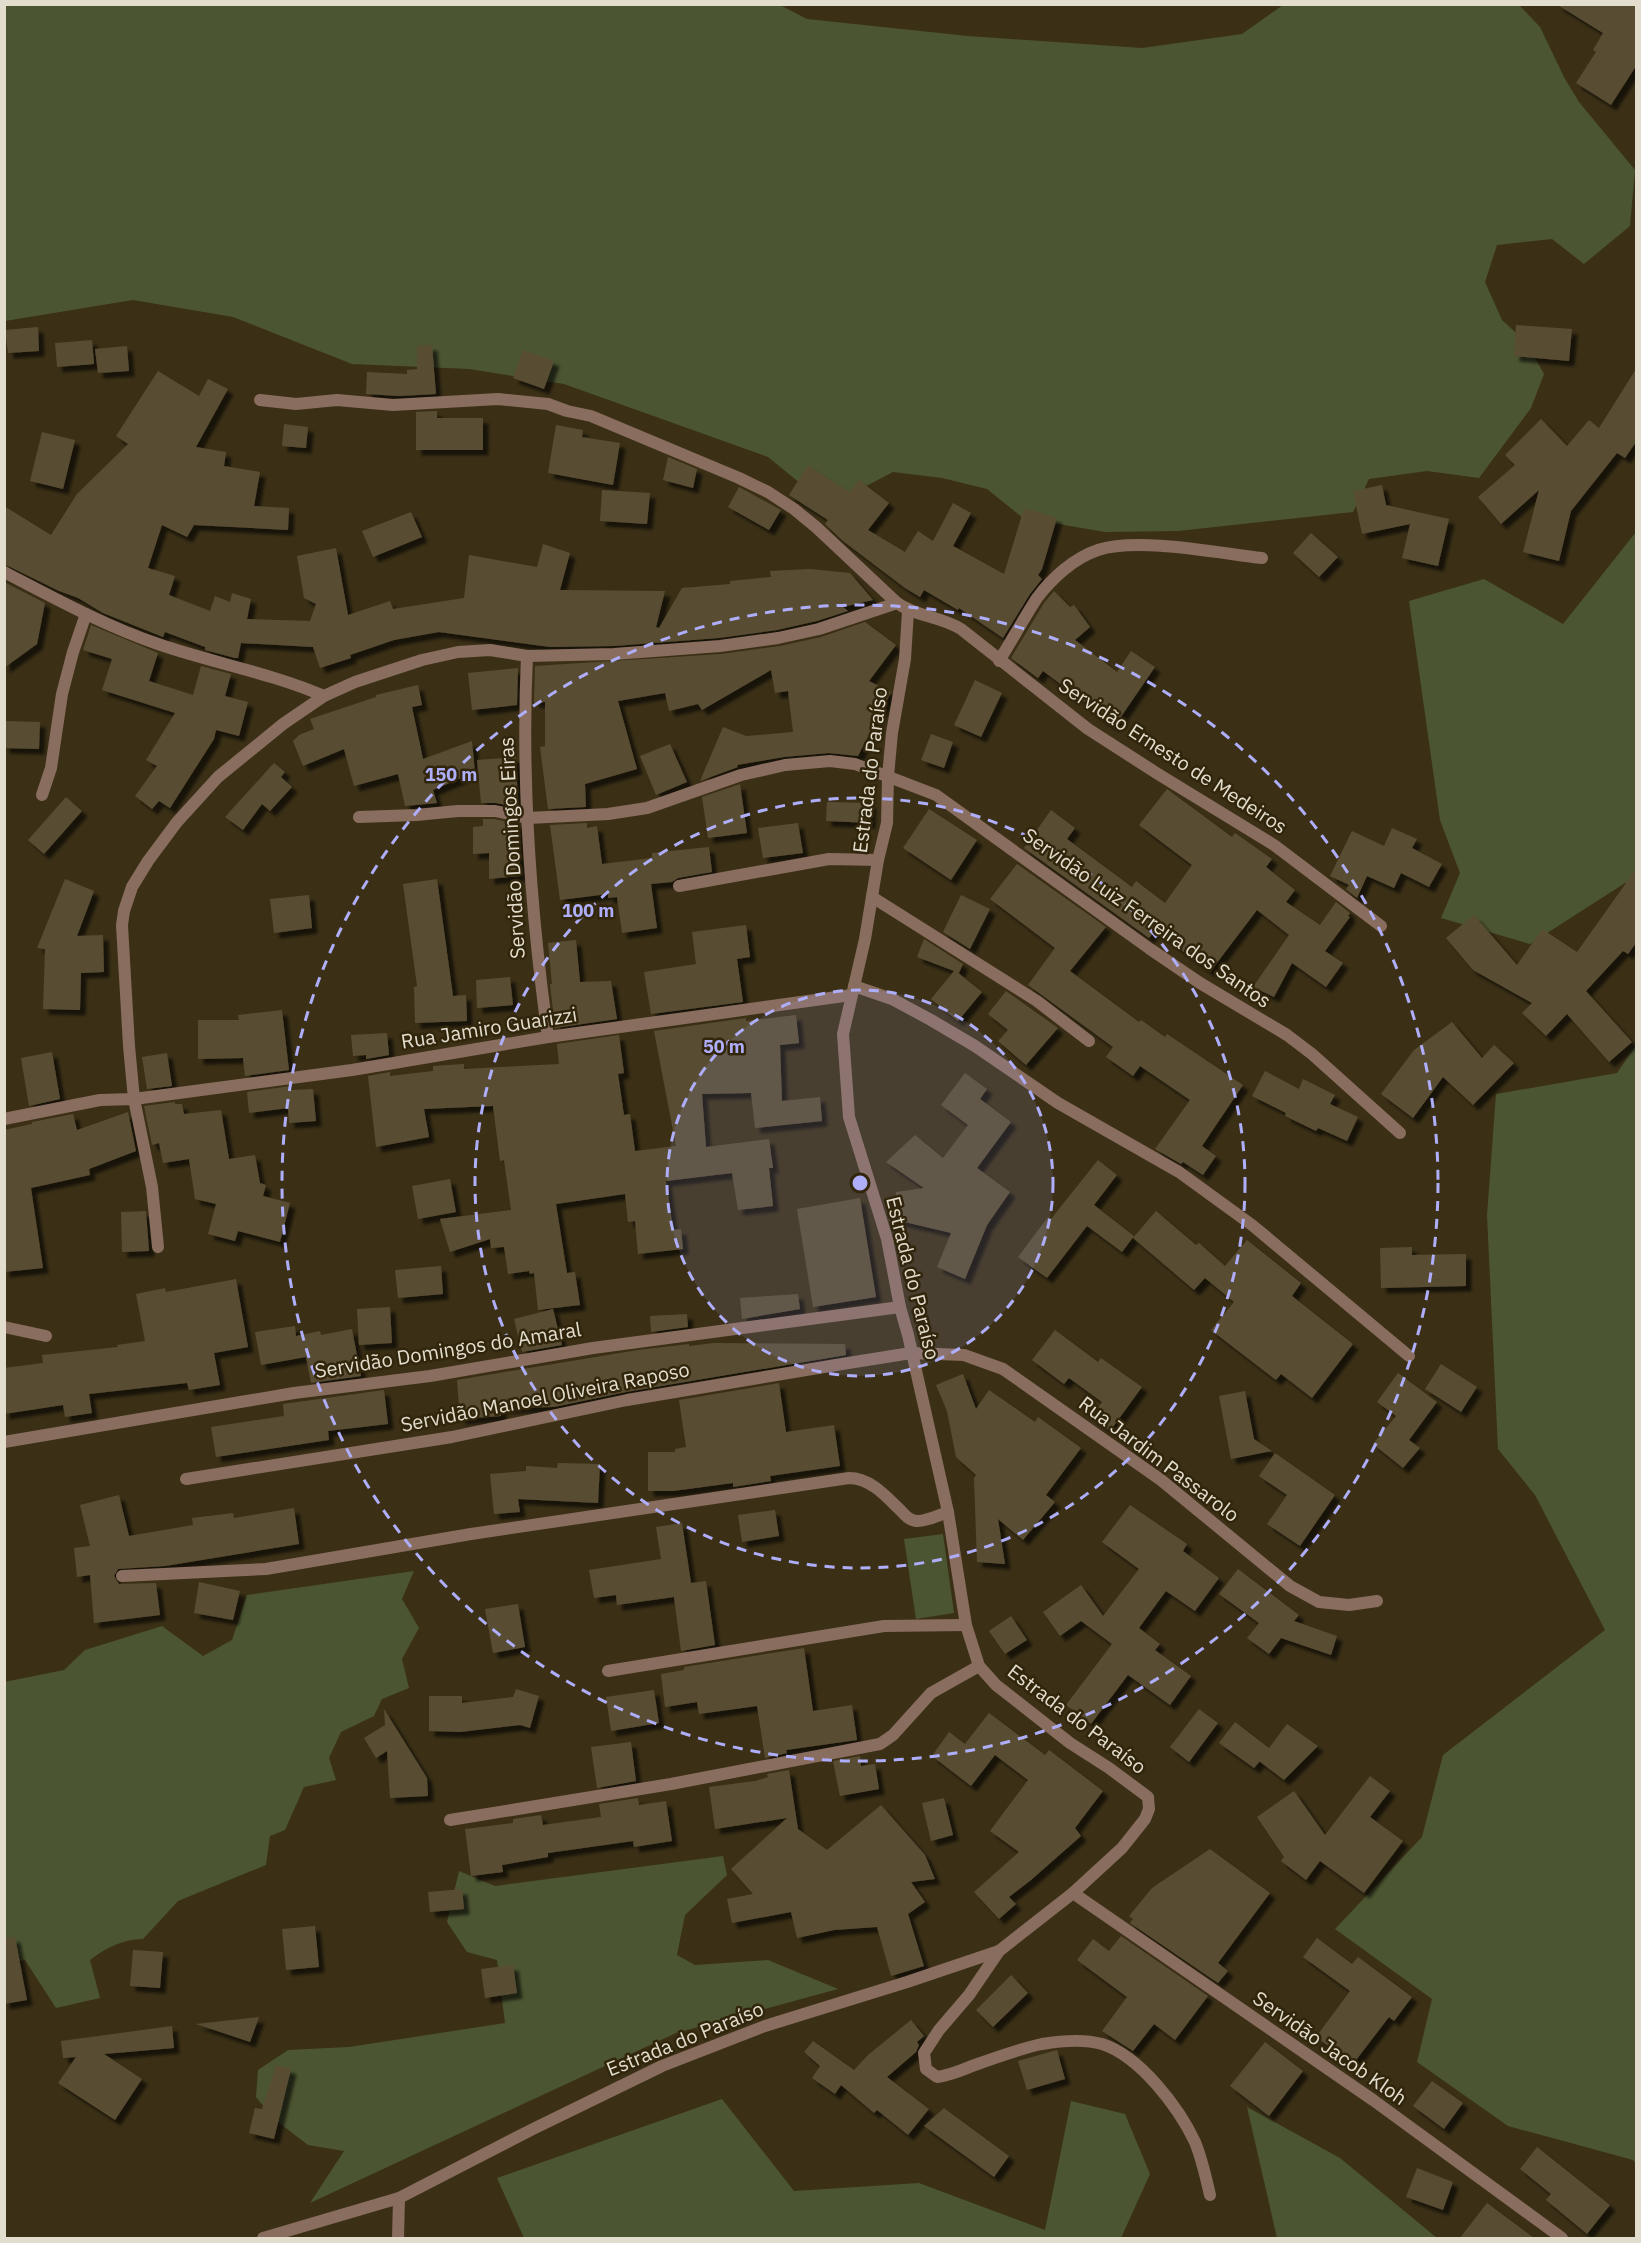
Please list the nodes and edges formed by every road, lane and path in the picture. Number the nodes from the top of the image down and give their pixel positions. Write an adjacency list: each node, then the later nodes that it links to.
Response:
1 (260, 400): 4 (street)
2 (1262, 558): 8 (street)
3 (4, 572): 6 (street)
4 (897, 603): 5 (street); 7 (street)
5 (909, 612): 8 (street, Servidão Ernesto de Medeiros); 10 (street, Estrada do Paraíso)
6 (86, 614): 9 (street); 11 (street)
7 (527, 656): 9 (street); 13 (street, Servidão Domingos Eiras)
8 (999, 661): 17 (street, Servidão Ernesto de Medeiros)
9 (324, 696): 21 (street)
10 (888, 776): 13 (street, Servidão Luiz Ferreira dos Santos); 14 (street, Estrada do Paraíso); 23 (street, Servidão Luiz Ferreira dos Santos)
11 (42, 795)
12 (359, 817): 13 (street, Servidão Luiz Ferreira dos Santos)
13 (528, 818): 19 (street, Servidão Domingos Eiras)
14 (878, 860): 15 (street); 16 (street, Estrada do Paraíso)
15 (679, 885)
16 (872, 897): 18 (street, Estrada do Paraíso); 20 (street)
17 (1381, 926)
18 (853, 991): 19 (street, Rua Jamiro Guarizzi); 25 (street, Estrada do Paraíso); 29 (street)
19 (548, 1037): 21 (street, Rua Jamiro Guarizzi)
20 (1089, 1041)
21 (134, 1099): 22 (street, Rua Jamiro Guarizzi); 24 (street)
22 (4, 1119)
23 (1401, 1133)
24 (158, 1247)
25 (900, 1307): 28 (street, Estrada do Paraíso); 30 (street, Servidão Domingos do Amaral)
26 (4, 1327): 27 (street)
27 (46, 1336)
28 (911, 1353): 31 (street, Servidão Manoel Oliveira Raposo); 32 (street, Estrada do Paraíso); 34 (street, Rua Jardim Passarolo)
29 (1409, 1356)
30 (4, 1442)
31 (186, 1479)
32 (948, 1512): 33 (street); 35 (street, Estrada do Paraíso)
33 (122, 1576)
34 (1377, 1601)
35 (966, 1625): 36 (street, Estrada do Paraíso); 37 (street)
36 (979, 1666): 38 (street); 39 (street, Estrada do Paraíso)
37 (608, 1671)
38 (450, 1820)
39 (1073, 1893): 40 (street, Estrada do Paraíso); 45 (street, Servidão Jacob Kloh)
40 (999, 1951): 41 (street); 42 (street, Estrada do Paraíso)
41 (1210, 2195)
42 (399, 2198): 43 (street, Estrada do Paraíso); 44 (street)
43 (263, 2238)
44 (398, 2238)
45 (1562, 2238)

